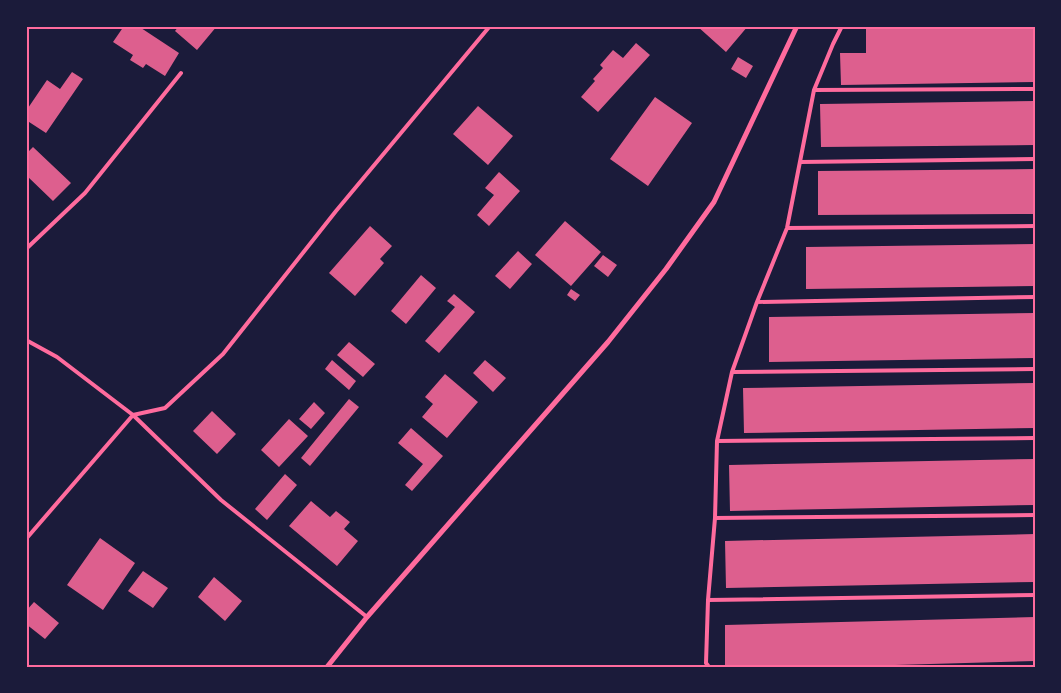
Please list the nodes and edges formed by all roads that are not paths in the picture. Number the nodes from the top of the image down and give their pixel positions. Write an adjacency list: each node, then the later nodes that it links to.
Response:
1 (490, 26): 17 (lane)
2 (797, 26): 25 (street)
3 (842, 26): 6 (lane)
4 (181, 73): 11 (lane)
5 (1035, 89): 6 (lane)
6 (814, 90): 8 (lane)
7 (1035, 159): 8 (lane)
8 (800, 162): 10 (lane)
9 (1035, 226): 10 (lane)
10 (787, 228): 13 (lane)
11 (26, 249)
12 (1035, 297): 13 (lane)
13 (757, 302): 16 (lane)
14 (26, 340): 17 (lane)
15 (1035, 369): 16 (lane)
16 (732, 372): 19 (lane)
17 (133, 415): 22 (lane); 25 (lane)
18 (1035, 438): 19 (lane)
19 (717, 441): 21 (lane)
20 (1035, 515): 21 (lane)
21 (715, 518): 24 (lane)
22 (26, 539)
23 (1035, 595): 24 (lane)
24 (708, 600): 27 (lane)
25 (367, 617): 26 (street)
26 (327, 667)
27 (709, 667)

